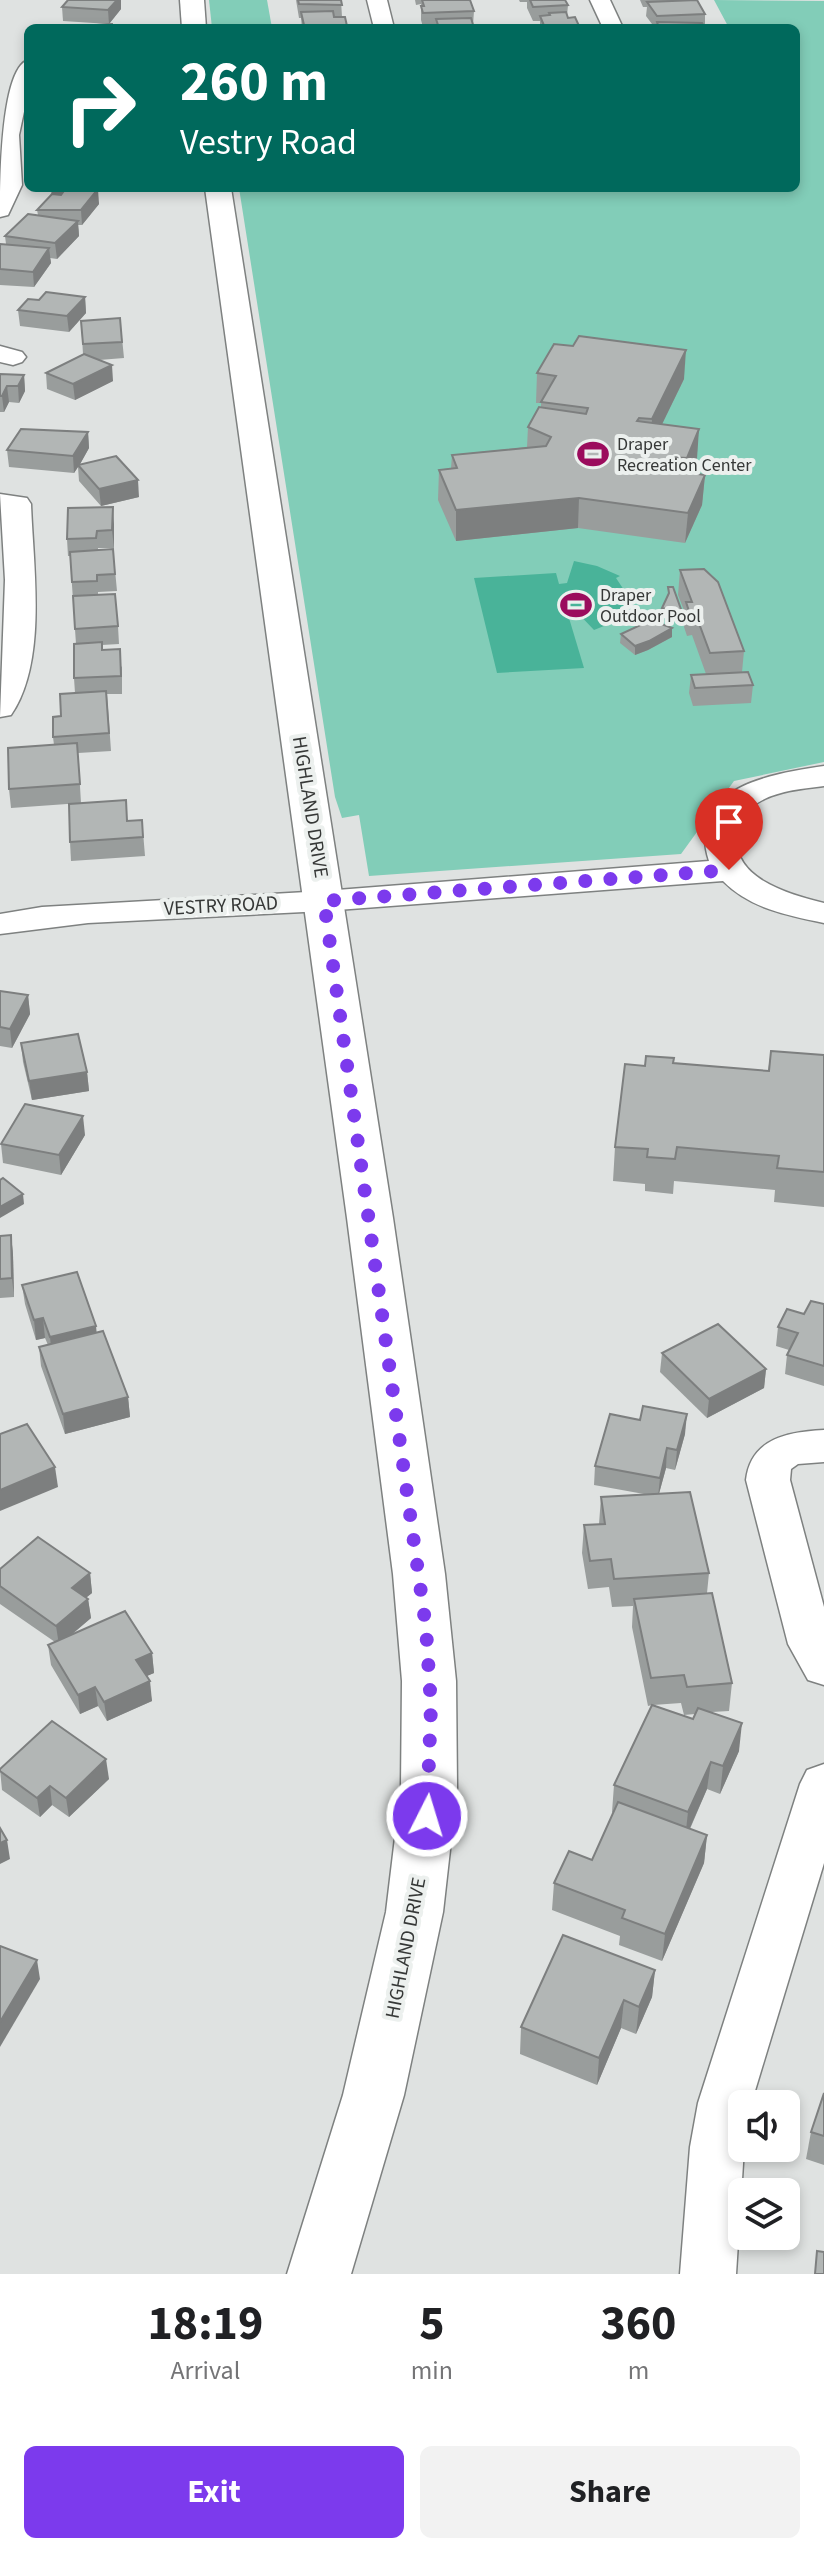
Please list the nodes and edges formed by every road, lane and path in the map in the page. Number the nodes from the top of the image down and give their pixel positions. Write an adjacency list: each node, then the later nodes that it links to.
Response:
1 (192, 0): 4 (main road)
2 (377, 0): 5 (street)
3 (600, 0): 6 (street)
4 (194, 24)
5 (383, 24)
6 (611, 24)
7 (24, 71): 8 (street)
8 (18, 133): 10 (street)
9 (219, 192): 16 (main road, HIGHLAND DRIVE)
10 (0, 210)
11 (0, 502): 12 (street)
12 (7, 678): 13 (street)
13 (0, 708)
14 (824, 776): 15 (street)
15 (729, 870): 16 (street, VESTRY ROAD); 18 (street)
16 (324, 901): 17 (street, VESTRY ROAD); 22 (main road, HIGHLAND DRIVE)
17 (5, 913)
18 (824, 913)
19 (824, 1446): 20 (street)
20 (824, 1667)
21 (824, 1784): 23 (street)
22 (319, 2274)
23 (708, 2274)

